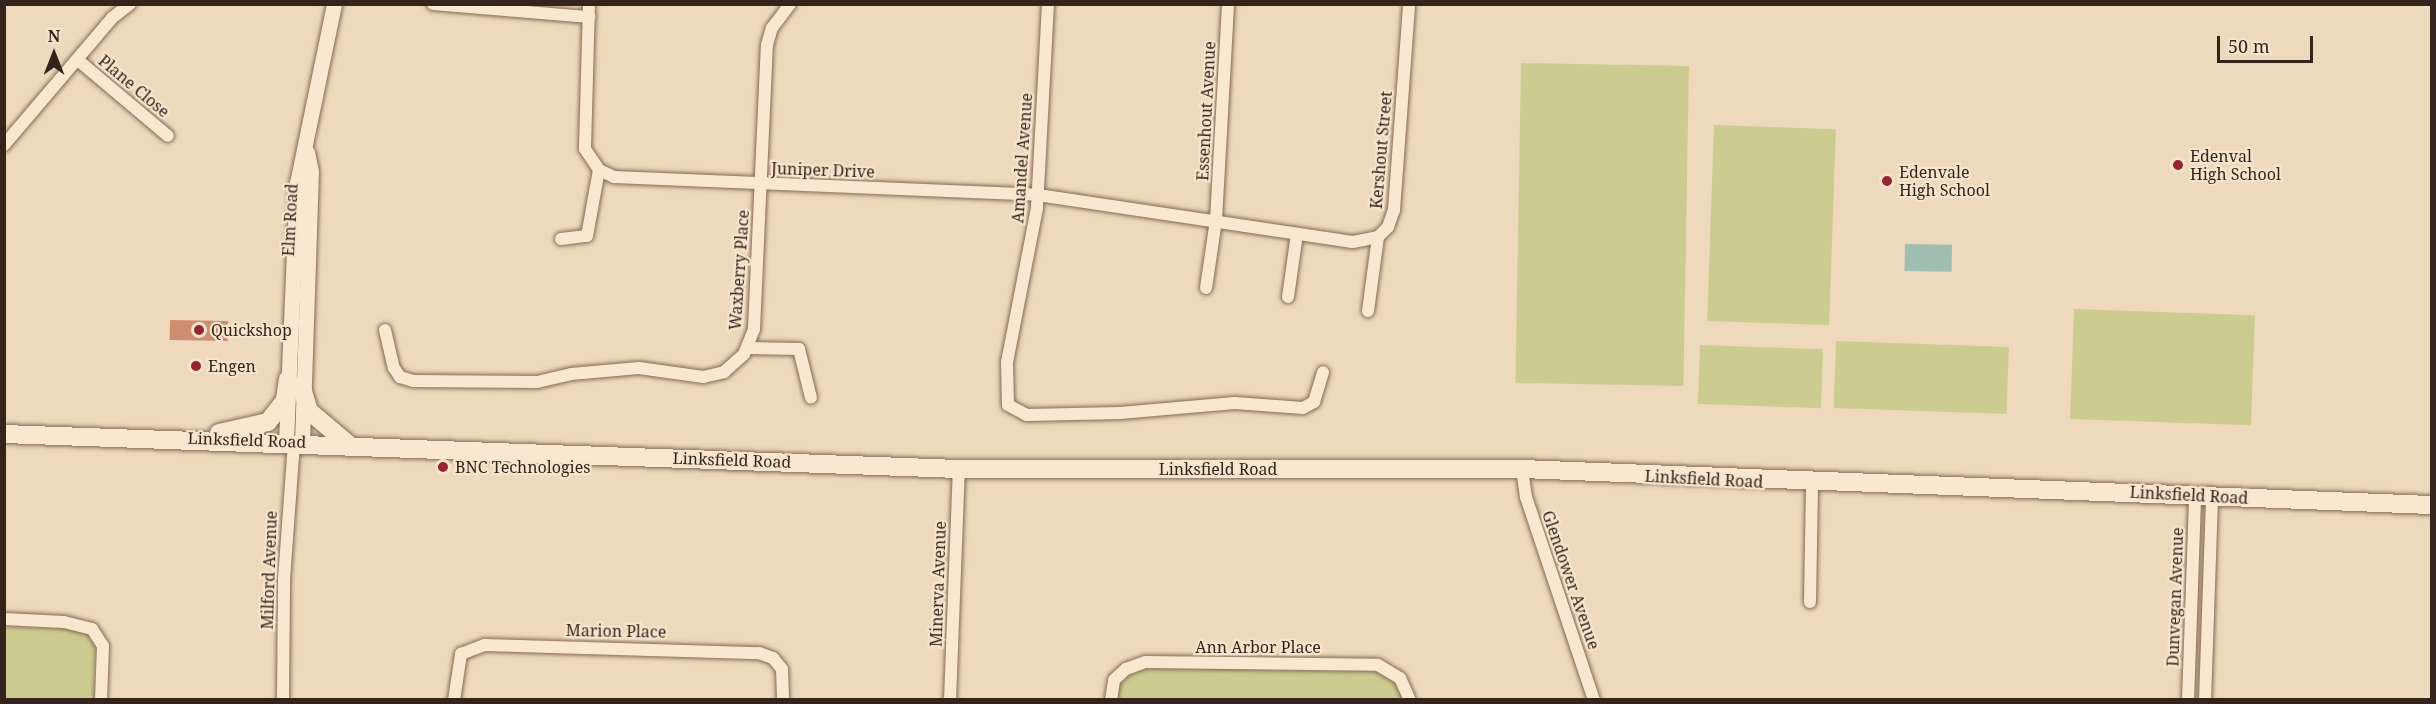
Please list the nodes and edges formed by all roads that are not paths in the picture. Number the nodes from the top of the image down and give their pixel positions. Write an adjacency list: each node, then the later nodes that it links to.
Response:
1 (130, 4): 9 (street)
2 (334, 4): 25 (street, Elm Road)
3 (433, 4): 8 (street)
4 (790, 4): 13 (street, Waxberry Place)
5 (1048, 4): 14 (street, Amandel Avenue)
6 (1228, 4): 15 (street, Essenhout Avenue)
7 (1409, 4): 17 (street, Kershout Street)
8 (589, 10): 12 (street)
9 (79, 61): 10 (street, Plane Close); 11 (street)
10 (168, 136)
11 (4, 145)
12 (599, 170): 13 (street, Juniper Drive); 18 (street)
13 (761, 183): 14 (street, Juniper Drive); 23 (street, Waxberry Place)
14 (1038, 195): 15 (street, Juniper Drive); 24 (street, Amandel Avenue)
15 (1216, 220): 16 (street); 19 (street, Essenhout Avenue)
16 (1297, 234): 17 (street); 20 (street)
17 (1378, 237): 21 (street)
18 (561, 239)
19 (1206, 288)
20 (1288, 297)
21 (1368, 311)
22 (384, 330): 23 (street, Waxberry Place)
23 (748, 348): 26 (street)
24 (1323, 372)
25 (295, 382): 28 (main road); 29 (street, Elm Road); 30 (main road)
26 (811, 398)
27 (4, 434): 28 (main road, Linksfield Road)
28 (194, 438): 29 (main road, Linksfield Road)
29 (294, 442): 30 (main road, Linksfield Road); 41 (street, Milford Avenue)
30 (348, 444): 31 (main road, Linksfield Road)
31 (959, 470): 32 (main road, Linksfield Road); 44 (street, Minerva Avenue)
32 (1522, 470): 33 (main road, Linksfield Road); 47 (street, Glendower Avenue)
33 (1812, 484): 34 (main road, Linksfield Road); 36 (street)
34 (2203, 495): 35 (main road, Linksfield Road); 38 (street, Dunvegan Avenue); 39 (street, Dunvegan Avenue)
35 (2432, 505)
36 (1810, 602)
37 (4, 619): 40 (street)
38 (2191, 632): 39 (street); 48 (street, Dunvegan Avenue)
39 (2208, 632): 49 (street, Dunvegan Avenue)
40 (100, 699)
41 (283, 699)
42 (454, 699): 43 (street, Marion Place)
43 (783, 699)
44 (950, 699)
45 (1111, 699): 46 (street, Ann Arbor Place)
46 (1410, 699)
47 (1594, 699)
48 (2188, 699)
49 (2205, 699)

